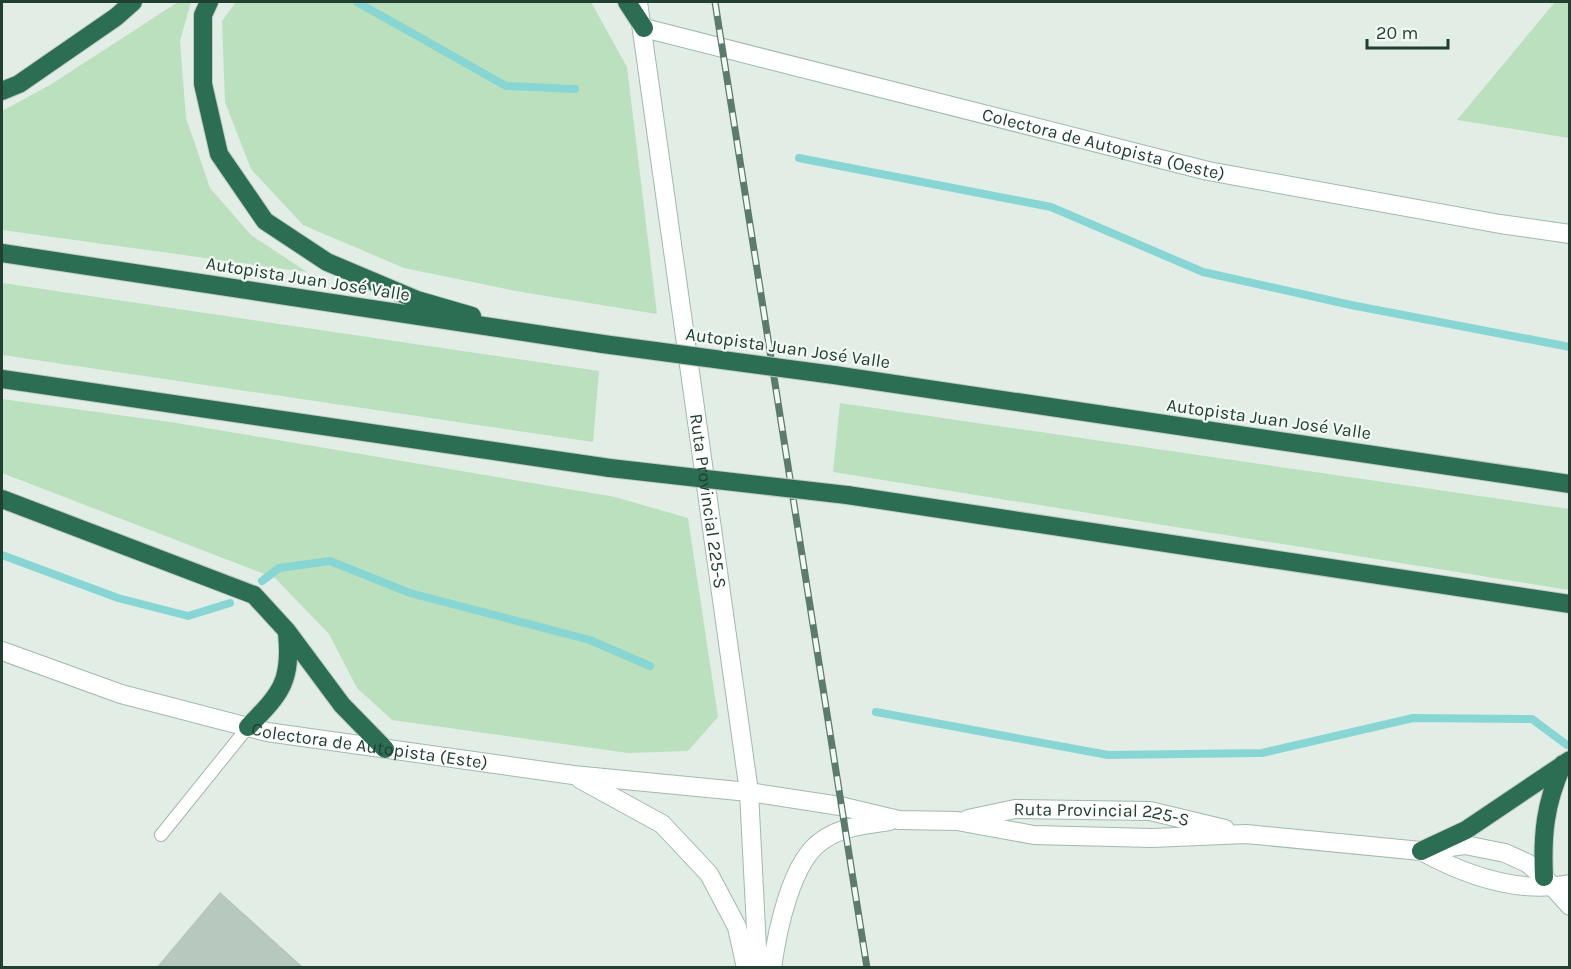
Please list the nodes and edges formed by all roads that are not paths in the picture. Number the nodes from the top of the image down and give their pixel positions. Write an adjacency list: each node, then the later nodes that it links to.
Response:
1 (133, 2): 6 (highway)
2 (209, 2): 9 (highway)
3 (627, 2): 5 (highway)
4 (638, 2): 5 (main road, Ruta Provincial 225-S)
5 (644, 28): 7 (main road, Colectora de Autopista (Oeste)); 20 (main road, Ruta Provincial 225-S)
6 (2, 91)
7 (1569, 234)
8 (2, 254): 9 (highway, Autopista Juan José Valle)
9 (543, 336): 11 (highway, Autopista Juan José Valle, bridge)
10 (2, 379): 13 (highway, bridge)
11 (1569, 484)
12 (2, 499): 14 (highway)
13 (1569, 604)
14 (287, 631): 16 (highway); 17 (highway)
15 (2, 651): 16 (main road, Colectora de Autopista (Este))
16 (248, 727): 17 (main road, Colectora de Autopista (Este)); 24 (lane)
17 (385, 748): 19 (main road, Colectora de Autopista (Este))
18 (1567, 761): 25 (highway); 26 (highway)
19 (573, 776): 20 (main road, Colectora de Autopista (Este)); 28 (main road)
20 (749, 792): 21 (main road, Ruta Provincial 225-S); 29 (main road)
21 (899, 820): 22 (main road, Ruta Provincial 225-S); 30 (main road)
22 (957, 821): 23 (main road, Ruta Provincial 225-S); 23 (main road, Ruta Provincial 225-S)
23 (1246, 834): 25 (main road, Ruta Provincial 225-S)
24 (160, 835)
25 (1421, 851): 26 (main road, Ruta Provincial 225-S); 26 (main road, Ruta Provincial 225-S)
26 (1556, 883): 27 (main road)
27 (1569, 906)
28 (746, 968)
29 (758, 968)
30 (772, 968)

